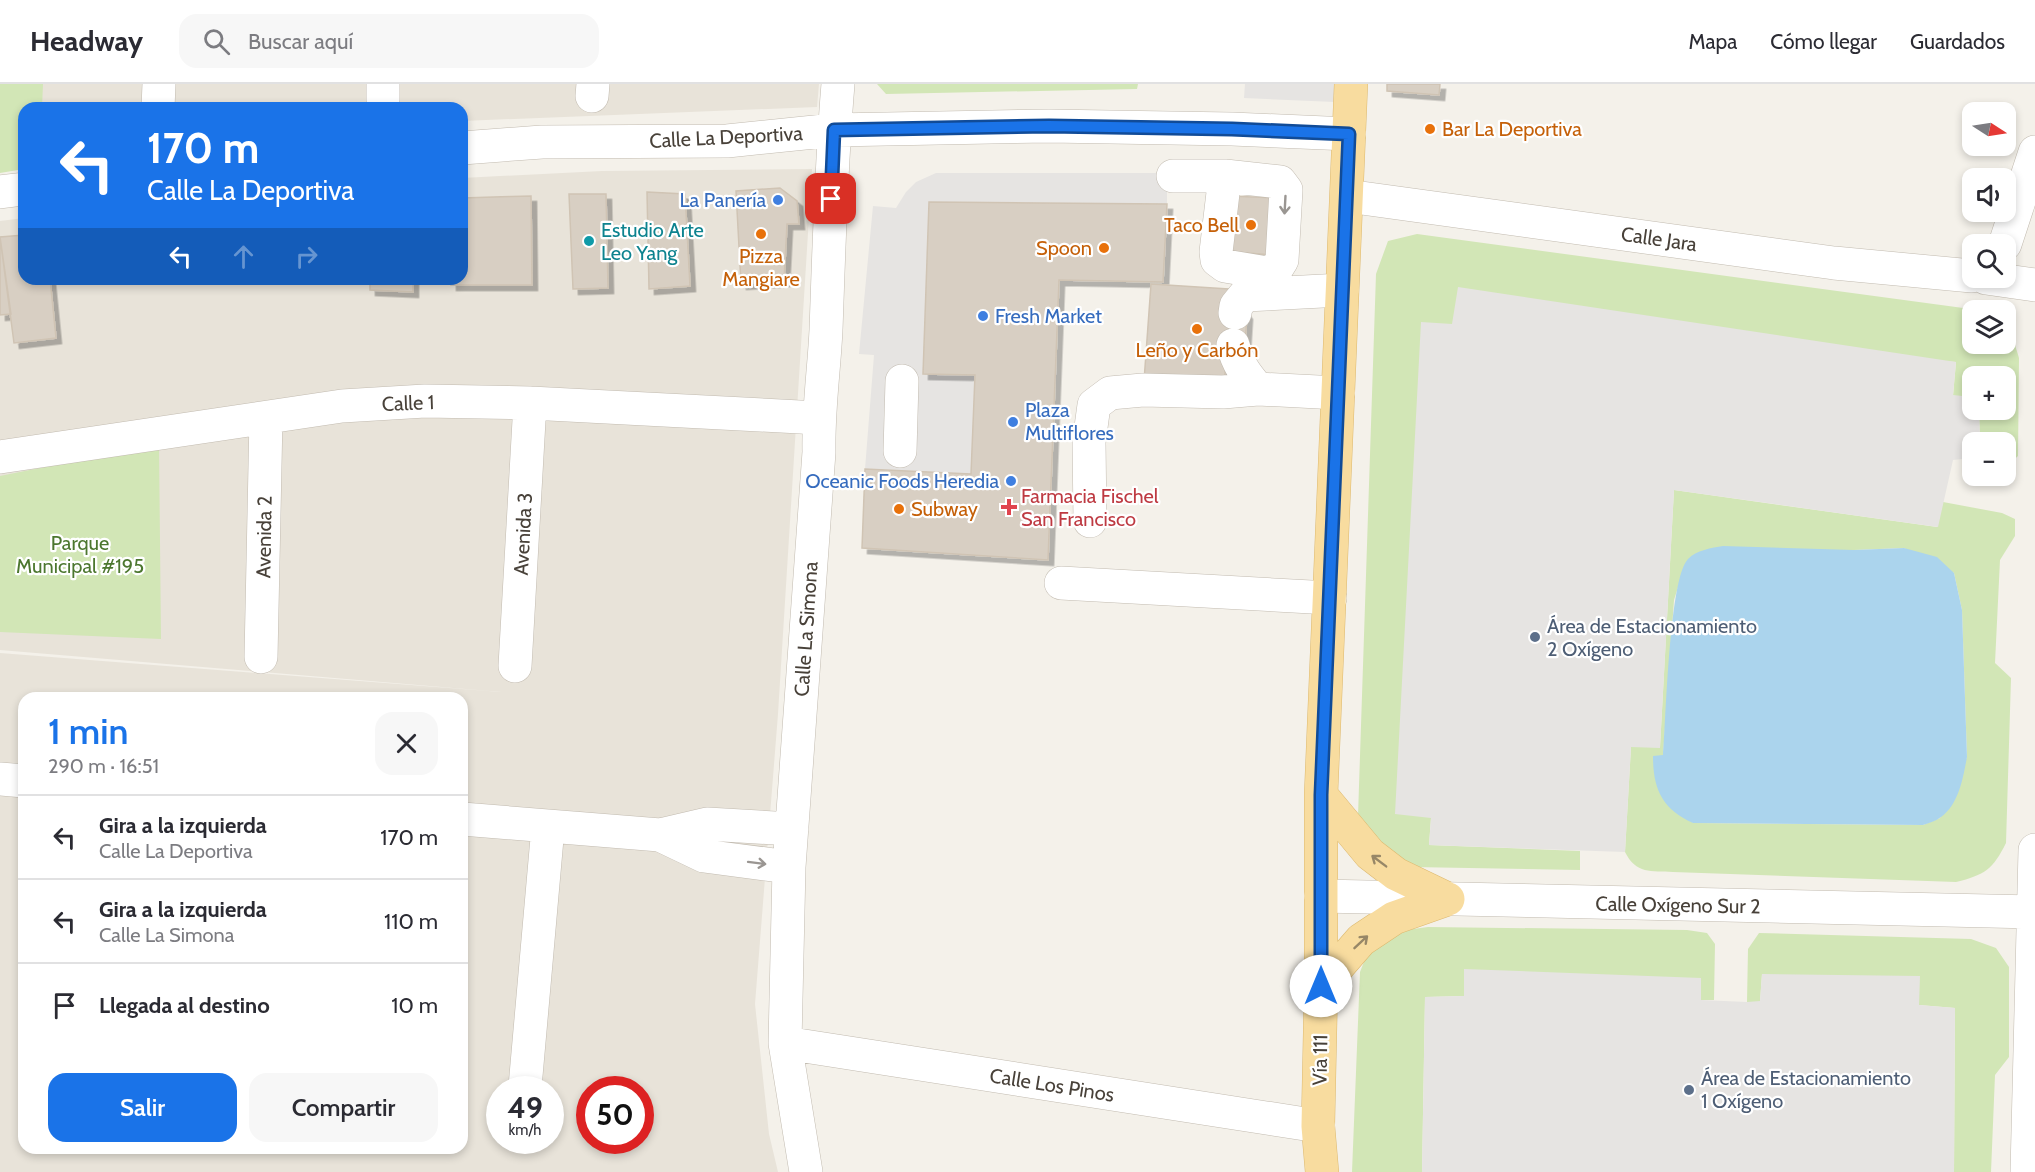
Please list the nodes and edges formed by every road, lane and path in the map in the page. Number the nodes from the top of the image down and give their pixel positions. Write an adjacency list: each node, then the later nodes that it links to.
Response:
1 (159, 84): 4 (street)
2 (838, 84): 5 (street, Calle La Simona)
3 (1351, 84): 6 (main road, Vía 111)
4 (158, 102)
5 (834, 130): 6 (street, Calle La Deportiva); 7 (street, Calle La Deportiva); 24 (street, Calle La Simona)
6 (1349, 134): 13 (main road, Vía 111)
7 (468, 148)
8 (2035, 152): 14 (street)
9 (1173, 176): 10 (street)
10 (1225, 176)
11 (18, 190): 12 (street)
12 (0, 192)
13 (1347, 196): 15 (street, Calle Jara); 18 (main road, Vía 111)
14 (2008, 234)
15 (1962, 275)
16 (2016, 282): 17 (street)
17 (2035, 285)
18 (1342, 290): 20 (street); 21 (main road, Vía 111)
19 (902, 381): 25 (street)
20 (1258, 389): 21 (street); 27 (street)
21 (1338, 393): 29 (main road, Vía 111)
22 (530, 403): 23 (street, Calle 1); 24 (street, Calle 1); 31 (street, Avenida 3)
23 (266, 418): 26 (street, Calle 1); 30 (street, Avenida 2)
24 (819, 418): 37 (street, Calle La Simona)
25 (900, 451)
26 (0, 457)
27 (1090, 521)
28 (1061, 583): 29 (street)
29 (1330, 598): 34 (main road, Vía 111)
30 (261, 657)
31 (515, 666)
32 (0, 779): 33 (street)
33 (18, 780)
34 (1321, 795): 41 (main road, Vía 111); 42 (main road, one-way to 34)
35 (468, 820): 36 (street)
36 (548, 827): 38 (street); 46 (street)
37 (792, 829): 38 (street); 40 (street, Calle La Simona)
38 (660, 835): 40 (street, one-way to 40)
39 (2035, 850): 43 (street)
40 (789, 867): 45 (street, Calle La Simona)
41 (1322, 896): 42 (street, Calle Oxígeno Sur 2); 44 (main road, Vía 111)
42 (1448, 899): 43 (street, Calle Oxígeno Sur 2); 44 (main road, one-way to 42)
43 (2034, 912): 50 (street)
44 (1321, 986): 47 (main road, Vía 111)
45 (785, 1043): 47 (street, Calle Los Pinos); 48 (street, Calle La Simona)
46 (526, 1076)
47 (1318, 1126): 49 (main road, Vía 111)
48 (806, 1172)
49 (1322, 1172)
50 (2027, 1172)

